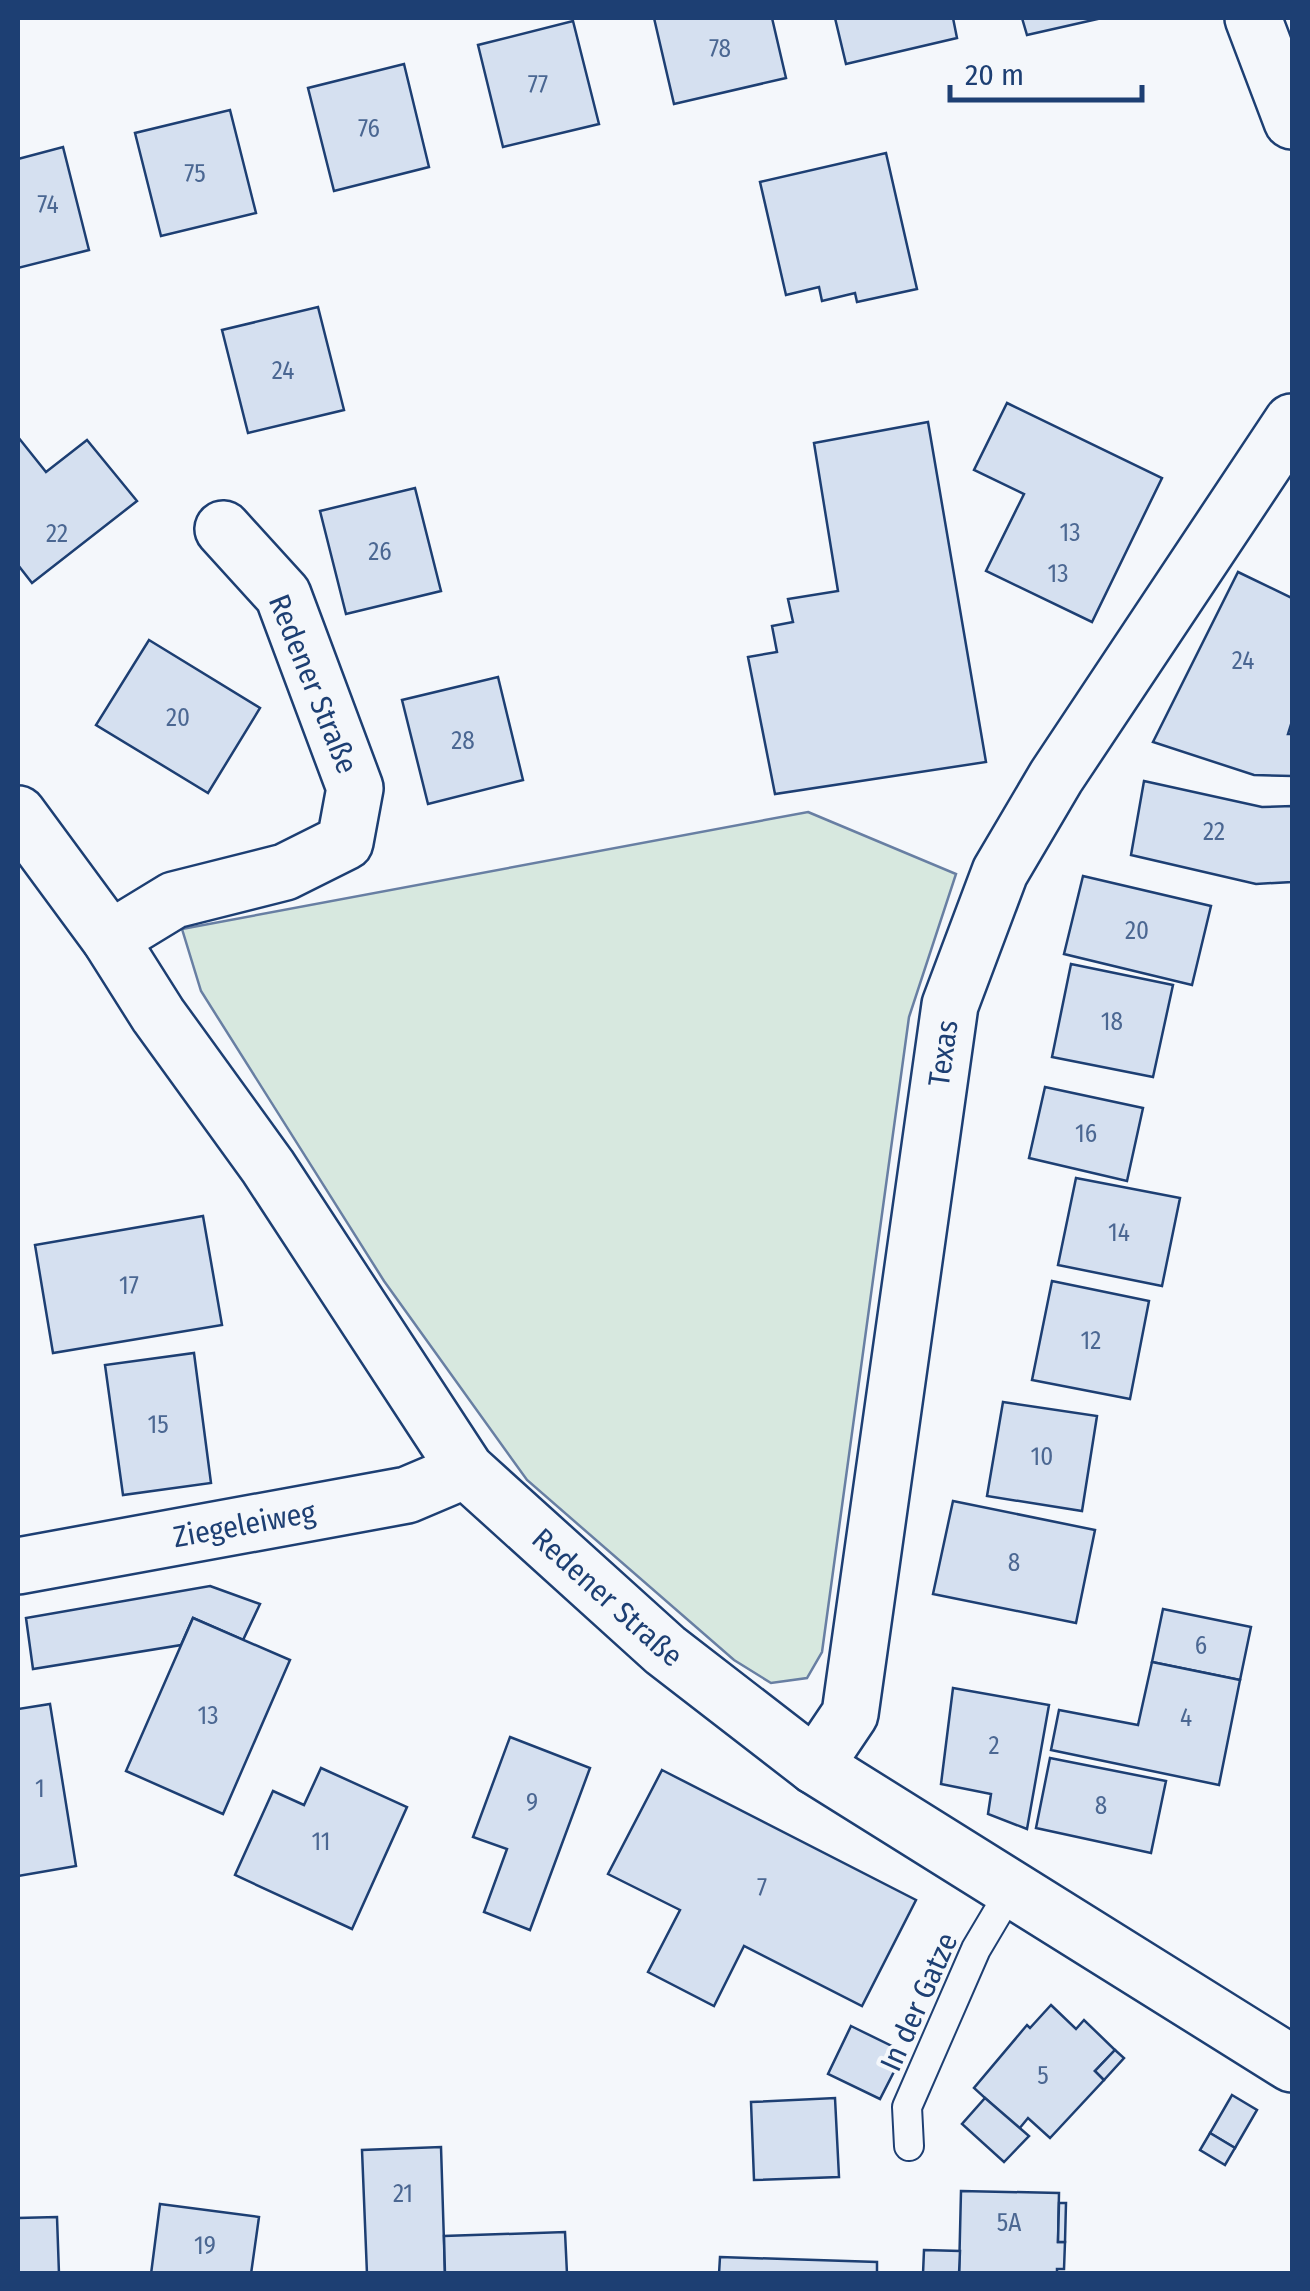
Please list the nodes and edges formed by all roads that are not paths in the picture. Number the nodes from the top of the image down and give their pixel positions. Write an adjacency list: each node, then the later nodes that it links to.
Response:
1 (1253, 18): 2 (street)
2 (1292, 121)
3 (1292, 422): 9 (street, Texas)
4 (222, 529): 6 (street, Redener Straße)
5 (18, 814): 6 (street, Redener Straße)
6 (110, 939): 7 (street, Redener Straße)
7 (466, 1470): 8 (street, Ziegeleiweg); 9 (street, Redener Straße)
8 (18, 1566)
9 (814, 1766): 10 (street, Redener Straße)
10 (1011, 1890): 11 (street, Redener Straße); 12 (lane, In der Gatze)
11 (1292, 2064)
12 (909, 2146)

